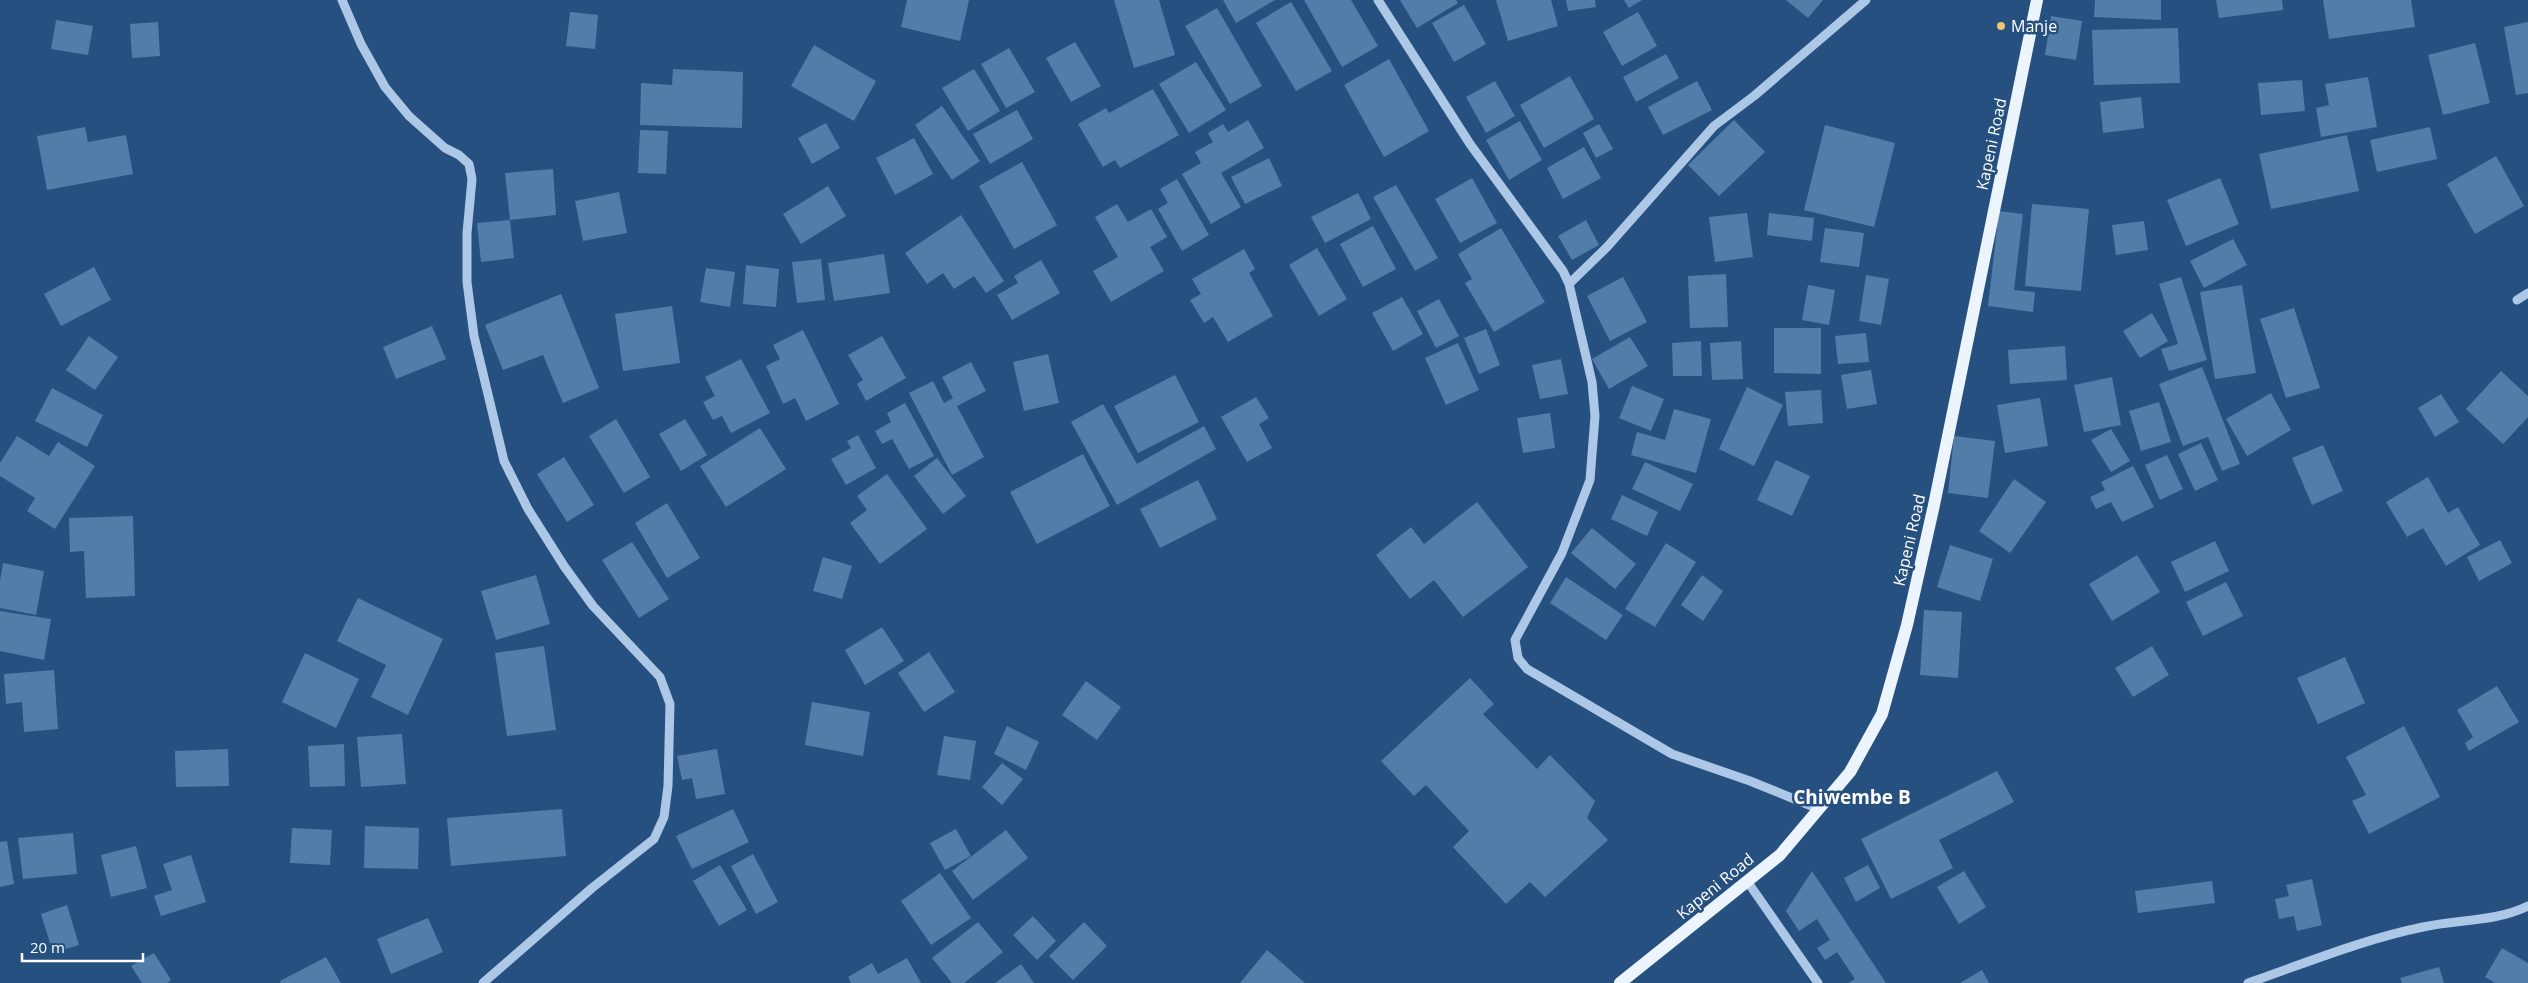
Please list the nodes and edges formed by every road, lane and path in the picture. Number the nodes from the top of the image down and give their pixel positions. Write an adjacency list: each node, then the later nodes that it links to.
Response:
1 (342, 0): 11 (street)
2 (1378, 0): 5 (street)
3 (1866, 0): 5 (street)
4 (2037, 0): 8 (main road, Kapeni Road)
5 (1569, 284): 8 (street)
6 (2528, 293): 7 (street)
7 (2516, 300)
8 (1819, 809): 9 (main road, Kapeni Road)
9 (1748, 882): 12 (main road, Kapeni Road); 13 (street)
10 (2528, 906): 14 (street)
11 (483, 983)
12 (1620, 983)
13 (1818, 983)
14 (2248, 983)

